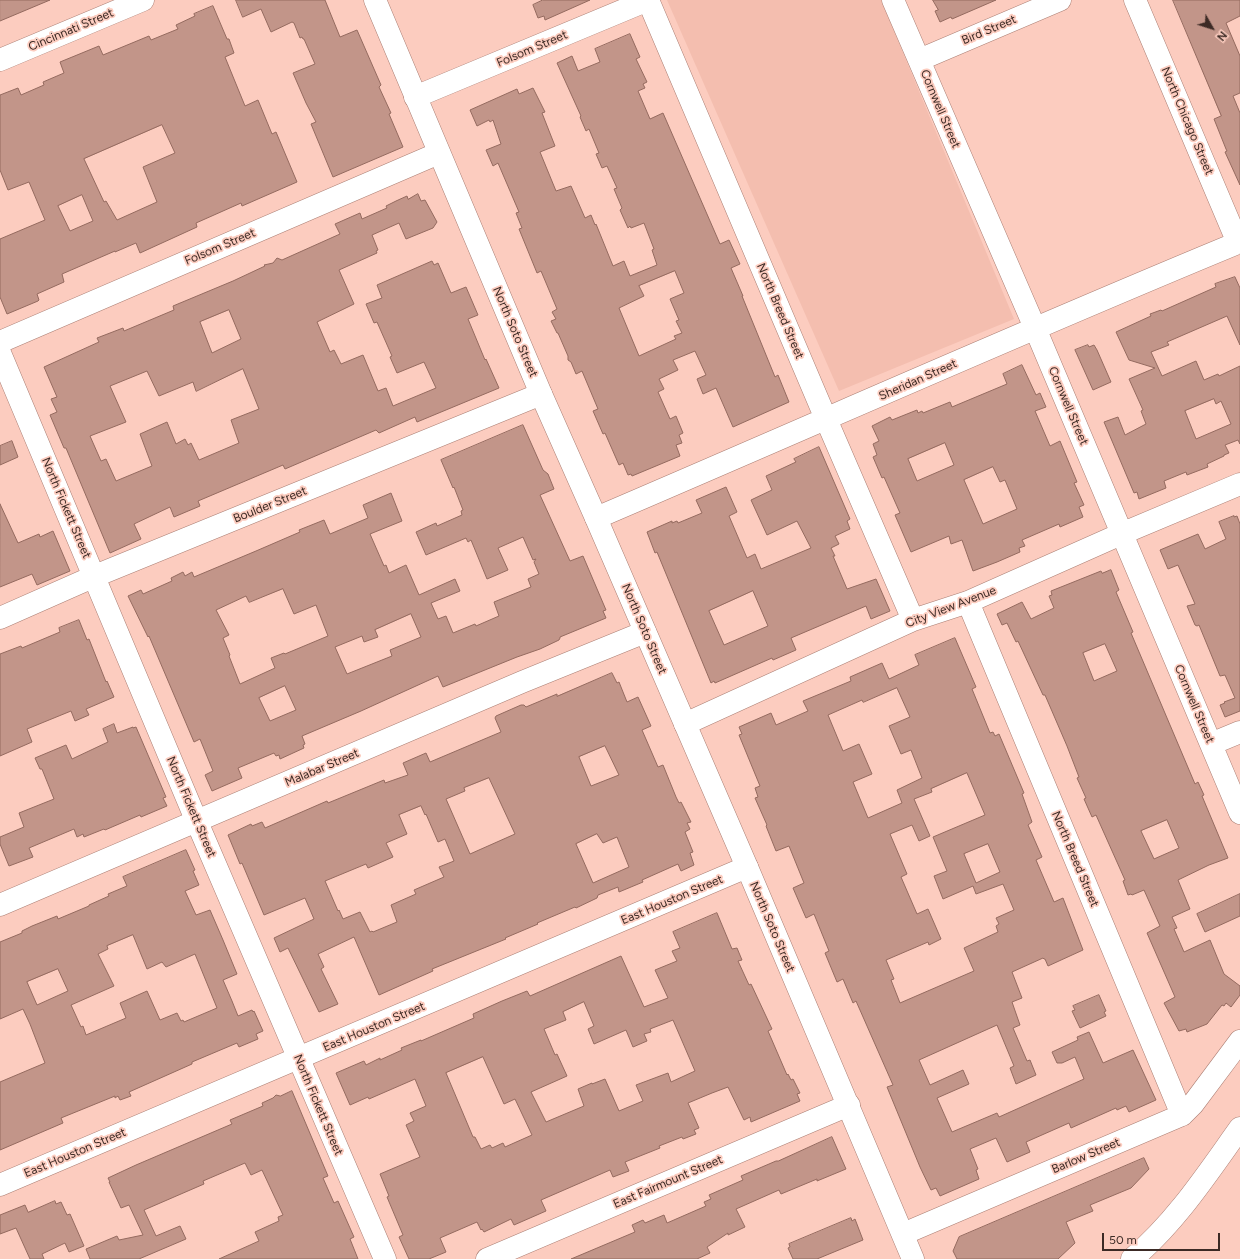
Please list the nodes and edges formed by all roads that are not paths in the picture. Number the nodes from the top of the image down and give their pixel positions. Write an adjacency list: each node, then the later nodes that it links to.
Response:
1 (143, 0): 7 (main road, Cincinnati Street)
2 (375, 0): 9 (main road, North Soto Street)
3 (648, 0): 9 (main road, Folsom Street); 16 (main road, North Breed Street)
4 (893, 0): 8 (main road, Cornwell Street)
5 (1060, 0): 8 (main road, Bird Street)
6 (1135, 0): 11 (main road, North Chicago Street)
7 (0, 60)
8 (918, 60): 12 (main road, Cornwell Street)
9 (416, 97): 10 (main road, North Soto Street)
10 (439, 153): 13 (main road, Folsom Street); 15 (main road, North Soto Street)
11 (1239, 242): 12 (main road, Sheridan Street)
12 (1035, 328): 16 (main road, Sheridan Street); 19 (main road, Cornwell Street)
13 (0, 342)
14 (0, 353): 20 (main road, North Fickett Street)
15 (541, 394): 18 (main road, North Soto Street); 20 (main road, Boulder Street)
16 (826, 420): 18 (main road, Sheridan Street); 23 (main road, North Breed Street)
17 (1240, 484): 19 (main road, City View Avenue)
18 (596, 518): 24 (main road, North Soto Street)
19 (1122, 534): 21 (main road, City View Avenue); 27 (main road, Cornwell Street)
20 (95, 576): 22 (main road, Boulder Street); 29 (main road, North Fickett Street)
21 (968, 602): 23 (main road, City View Avenue); 35 (main road, North Breed Street)
22 (0, 618)
23 (914, 620): 25 (main road, City View Avenue)
24 (645, 632): 25 (main road, North Soto Street); 29 (main road, Malabar Street)
25 (685, 724): 30 (main road, North Soto Street)
26 (1240, 732): 27 (main road)
27 (1211, 744): 28 (main road, Cornwell Street)
28 (1240, 814)
29 (197, 822): 31 (main road, Malabar Street); 33 (main road, North Fickett Street)
30 (747, 867): 33 (main road, East Houston Street); 34 (main road, North Soto Street)
31 (0, 905)
32 (1240, 1041): 35 (main road, Barlow Street)
33 (298, 1059): 37 (main road, East Houston Street); 39 (main road, North Fickett Street)
34 (848, 1105): 38 (main road, North Soto Street); 40 (main road, East Fairmount Street)
35 (1182, 1115): 38 (main road, Barlow Street)
36 (1240, 1128): 42 (main road)
37 (0, 1185)
38 (903, 1234): 41 (main road, North Soto Street)
39 (385, 1259)
40 (488, 1259)
41 (913, 1259)
42 (1132, 1259)

